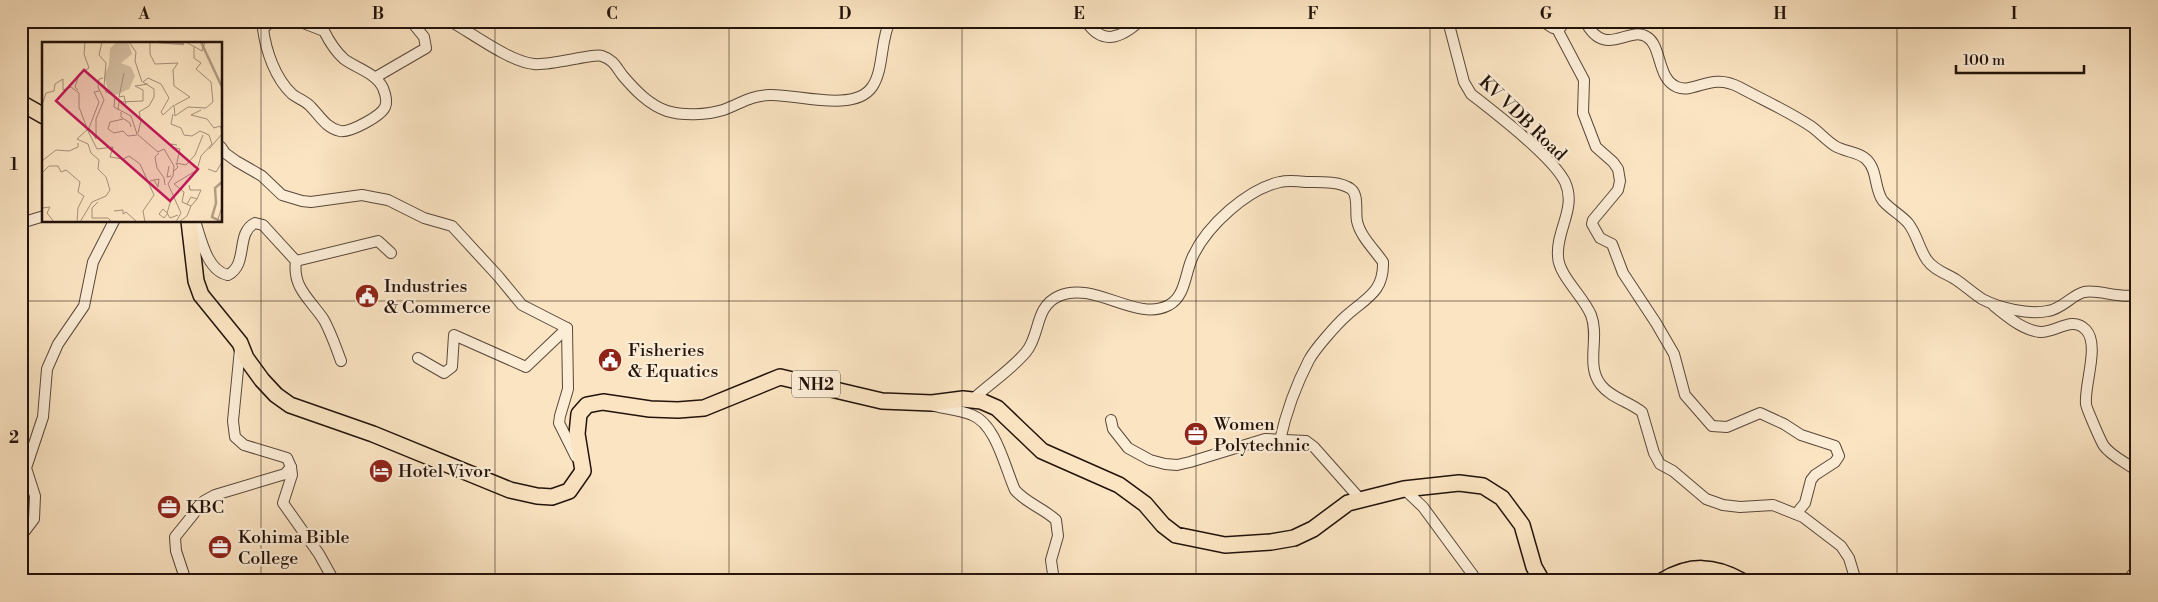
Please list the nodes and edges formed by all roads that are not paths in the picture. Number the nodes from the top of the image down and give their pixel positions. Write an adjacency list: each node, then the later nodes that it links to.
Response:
1 (271, 21): 12 (street)
2 (298, 21): 12 (street)
3 (411, 21): 12 (street)
4 (450, 21): 5 (street)
5 (890, 21)
6 (1086, 21): 7 (street)
7 (1140, 21)
8 (1448, 21): 38 (street, KV VDB Road)
9 (1542, 21): 11 (street)
10 (1585, 21): 24 (street)
11 (1560, 24): 38 (street)
12 (376, 77)
13 (21, 103): 14 (highway)
14 (42, 115)
15 (222, 148): 25 (street)
16 (42, 217): 20 (street)
17 (113, 222): 39 (street)
18 (189, 222): 26 (highway)
19 (195, 222): 22 (street)
20 (21, 223)
21 (391, 253): 22 (street)
22 (296, 261): 28 (street)
23 (2137, 295): 24 (street)
24 (1989, 302): 35 (street)
25 (567, 328): 27 (street); 34 (street)
26 (240, 343): 33 (street); 34 (highway)
27 (418, 358)
28 (341, 361)
29 (972, 400): 30 (highway, NH2); 32 (street); 37 (highway, NH2)
30 (918, 402): 34 (highway, NH2); 43 (street)
31 (1111, 420): 32 (street)
32 (1280, 440): 37 (street)
33 (291, 467): 41 (street); 42 (street)
34 (583, 471)
35 (2137, 471)
36 (1404, 489): 37 (highway, NH2); 44 (street); 45 (highway, NH2)
37 (1361, 500)
38 (1796, 514): 48 (street, KV VDB Road)
39 (21, 536)
40 (2137, 569): 49 (street)
41 (186, 581)
42 (334, 581)
43 (1054, 581)
44 (1474, 581)
45 (1542, 581)
46 (1662, 581): 47 (highway)
47 (1742, 581)
48 (1856, 581)
49 (2127, 581)

